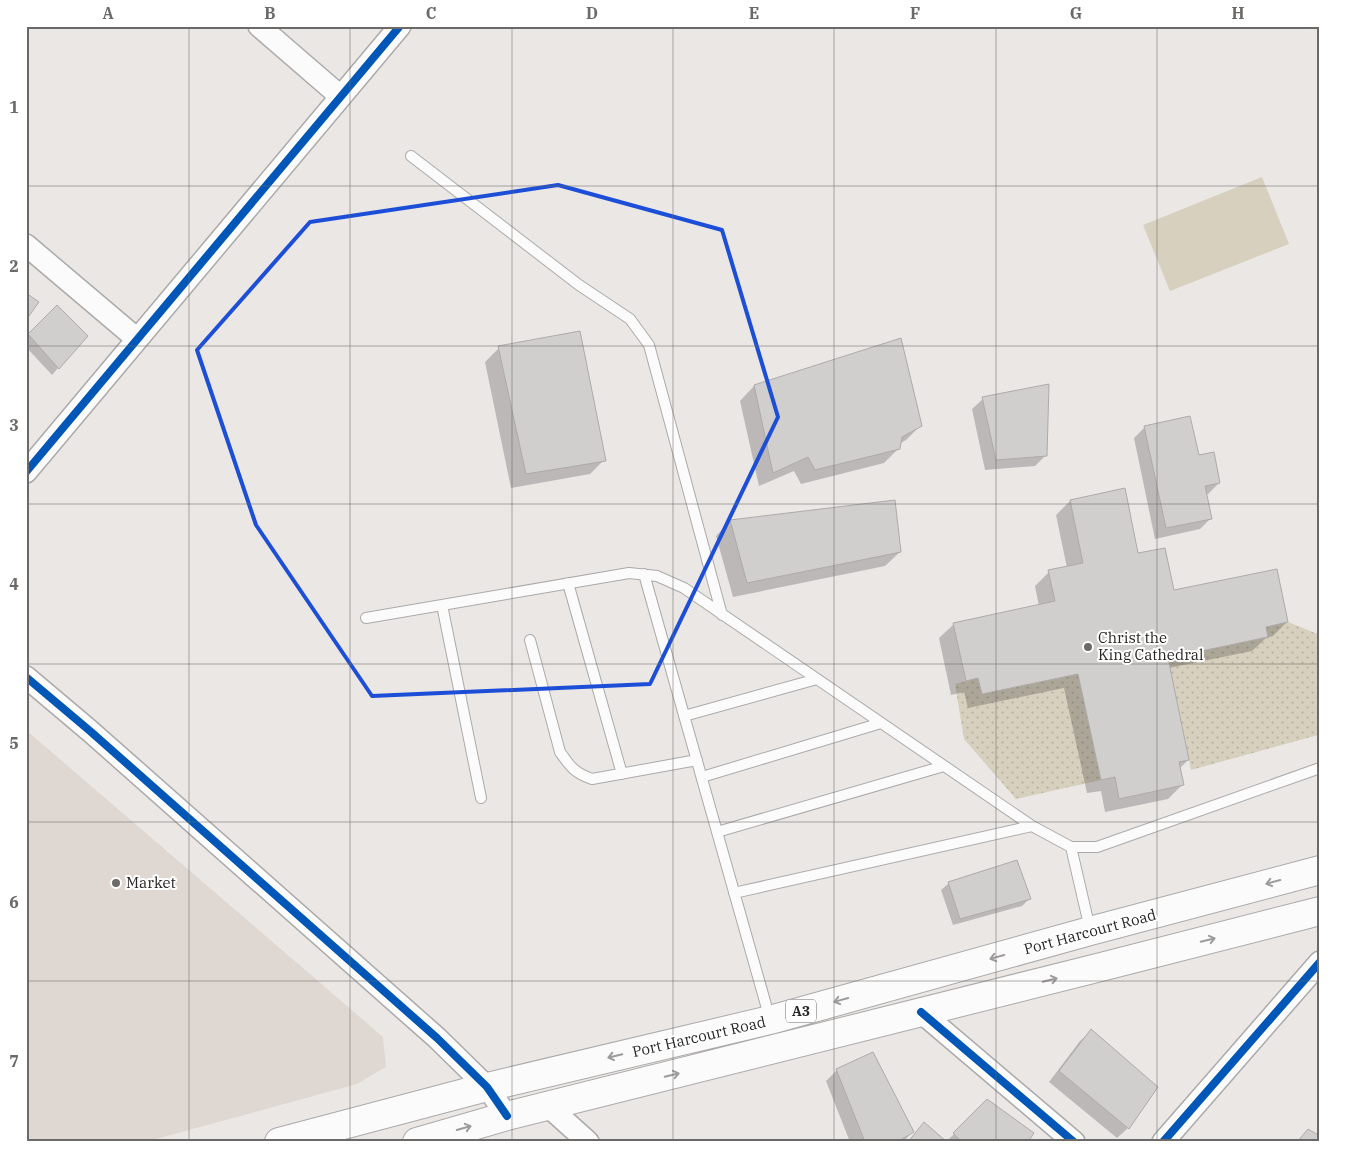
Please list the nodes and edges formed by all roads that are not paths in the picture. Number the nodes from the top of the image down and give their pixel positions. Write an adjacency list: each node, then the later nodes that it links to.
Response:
1 (259, 26): 3 (street)
2 (400, 26): 3 (street)
3 (340, 96): 6 (street)
4 (411, 156): 11 (lane)
5 (26, 245): 6 (street)
6 (137, 339): 7 (street)
7 (26, 472)
8 (644, 574): 9 (lane); 11 (lane); 16 (lane)
9 (568, 584): 10 (lane); 21 (lane)
10 (442, 605): 12 (lane); 23 (lane)
11 (722, 615): 15 (lane)
12 (366, 618)
13 (530, 640): 21 (lane)
14 (26, 678): 35 (street)
15 (816, 679): 16 (lane); 17 (lane)
16 (684, 716): 18 (lane)
17 (881, 723): 19 (lane); 22 (lane)
18 (697, 760): 21 (lane); 22 (lane)
19 (944, 766): 24 (lane); 25 (lane)
20 (1320, 768): 26 (lane)
21 (622, 774)
22 (702, 777): 25 (lane)
23 (481, 798)
24 (1032, 826): 26 (lane); 28 (lane)
25 (717, 832): 28 (lane)
26 (1071, 847): 30 (lane)
27 (1320, 870): 30 (highway, Port Harcourt Road / A3, one-way to 30)
28 (734, 893): 34 (lane)
29 (1318, 913): 32 (highway, Port Harcourt Road / A3, one-way to 29)
30 (1090, 931): 32 (highway); 34 (highway, Port Harcourt Road / A3, one-way to 34)
31 (1320, 962): 42 (street)
32 (1101, 967): 33 (highway, Port Harcourt Road / A3, one-way to 32)
33 (921, 1012): 36 (highway, Port Harcourt Road / A3, one-way to 33); 41 (street)
34 (770, 1020): 35 (highway, Port Harcourt Road / A3, one-way to 35)
35 (487, 1087): 37 (street); 38 (highway, Port Harcourt Road / A3)
36 (548, 1106): 37 (highway, Port Harcourt Road / A3); 40 (street)
37 (507, 1116): 39 (highway, Port Harcourt Road / A3, one-way to 37)
38 (279, 1142)
39 (417, 1142)
40 (588, 1142)
41 (1074, 1142)
42 (1163, 1142)

